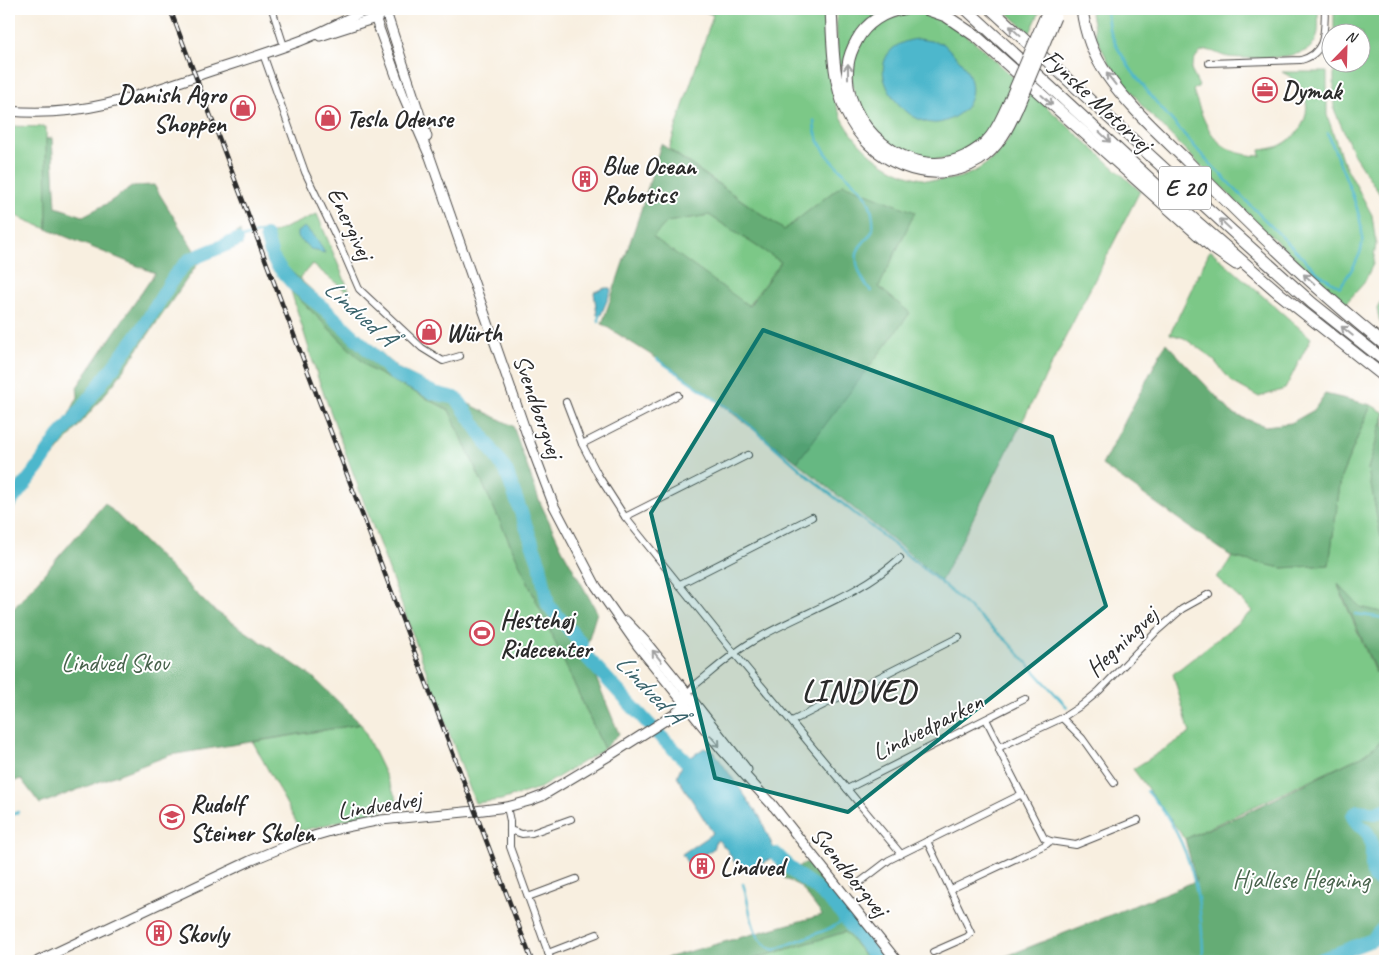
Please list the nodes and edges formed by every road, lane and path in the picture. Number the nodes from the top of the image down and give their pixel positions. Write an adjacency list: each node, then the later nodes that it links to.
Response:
1 (272, 9): 13 (street)
2 (371, 9): 11 (main road, Svendborgvej); 12 (main road)
3 (831, 9): 16 (highway)
4 (903, 9): 16 (highway, one-way to 4)
5 (926, 9): 19 (highway, one-way to 19)
6 (966, 9): 19 (highway, Fynske Motorvej / E 20, one-way to 19)
7 (991, 9): 22 (highway, Fynske Motorvej / E 20, one-way to 7)
8 (1082, 9): 20 (highway, one-way to 8)
9 (1325, 9): 15 (street)
10 (1052, 12): 16 (highway, bridge)
11 (382, 14): 12 (main road); 18 (main road, Svendborgvej); 18 (main road, Svendborgvej)
12 (301, 40): 13 (main road)
13 (284, 46): 14 (main road)
14 (263, 54): 17 (main road); 21 (street, Energivej)
15 (1209, 63)
16 (1013, 107)
17 (9, 111)
18 (430, 157): 33 (main road, Svendborgvej)
19 (1280, 294): 23 (highway, Fynske Motorvej / E 20)
20 (1385, 345)
21 (460, 356)
22 (1385, 361)
23 (1385, 377)
24 (678, 395): 26 (street)
25 (566, 402): 26 (street)
26 (582, 444): 28 (street)
27 (748, 455): 28 (street)
28 (625, 517): 31 (street)
29 (812, 517): 31 (street)
30 (900, 558): 35 (street)
31 (678, 585): 35 (street)
32 (1209, 594): 39 (street, Hegningvej)
33 (608, 604): 36 (main road, Svendborgvej, one-way to 33); 38 (main road, Svendborgvej)
34 (958, 637): 41 (street)
35 (735, 654): 36 (street); 41 (street)
36 (687, 694): 38 (main road); 46 (main road, Svendborgvej)
37 (1025, 699): 40 (street, Lindvedparken)
38 (684, 704): 46 (main road, Svendborgvej, one-way to 46); 47 (main road, Lindvedvej)
39 (1062, 718): 42 (street, Hegningvej); 43 (street)
40 (986, 719): 42 (street); 44 (street, Lindvedparken)
41 (792, 721): 44 (street)
42 (1000, 748): 45 (street)
43 (1114, 783)
44 (848, 789): 53 (street)
45 (1022, 794): 51 (street); 52 (street)
46 (773, 806): 63 (main road, Svendborgvej)
47 (507, 807): 50 (street); 61 (main road, Lindvedvej)
48 (571, 819): 50 (street)
49 (1138, 820): 52 (street)
50 (510, 830): 57 (street)
51 (928, 841): 53 (street); 56 (street)
52 (1050, 842): 56 (street)
53 (901, 854): 55 (street)
54 (576, 879): 57 (street)
55 (855, 886)
56 (951, 889): 59 (street)
57 (528, 897): 60 (street)
58 (597, 934): 60 (street)
59 (933, 952)
60 (548, 953): 62 (street)
61 (38, 961)
62 (551, 961)
63 (897, 961)

